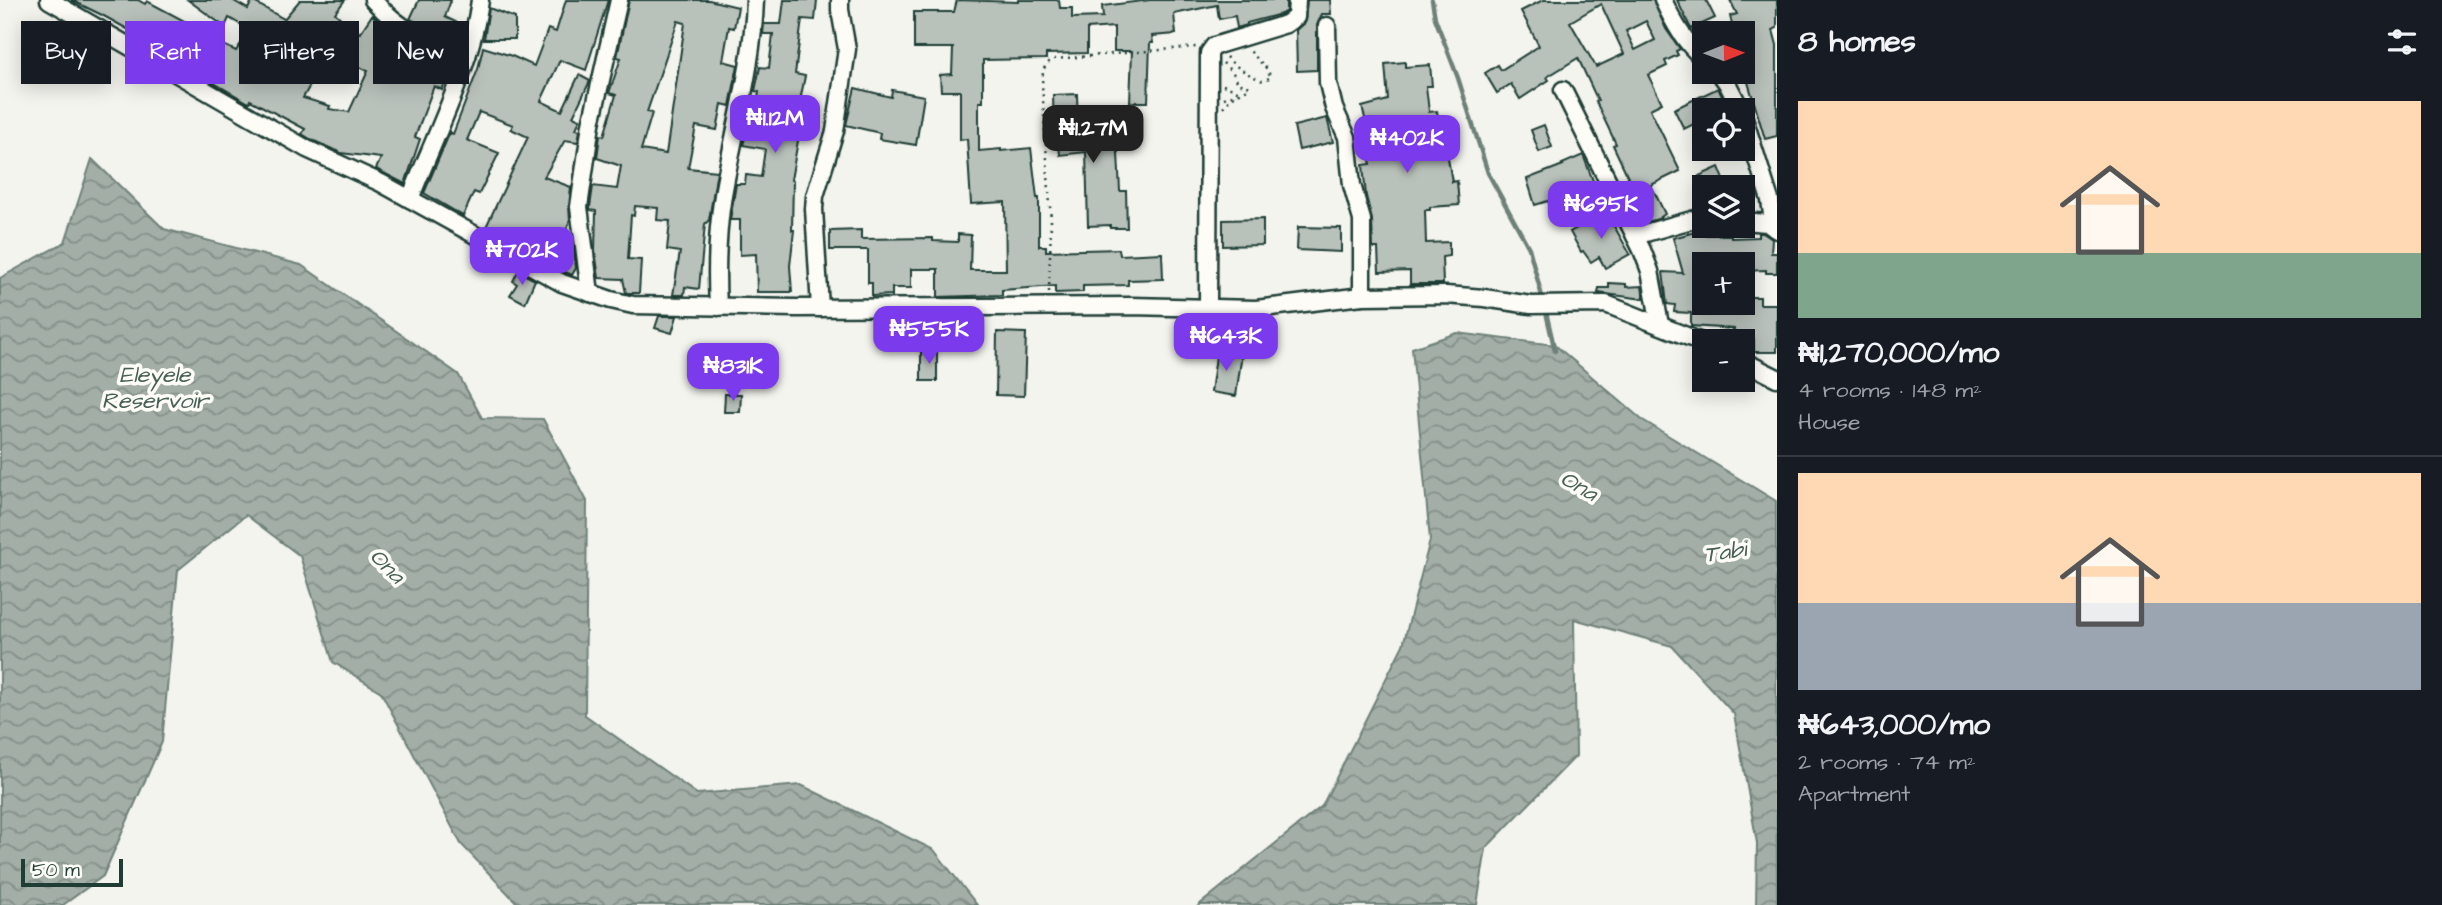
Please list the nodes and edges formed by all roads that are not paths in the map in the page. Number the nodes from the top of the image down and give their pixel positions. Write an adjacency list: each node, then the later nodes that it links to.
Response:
1 (48, 0): 16 (street)
2 (373, 0): 9 (street)
3 (480, 0): 11 (street)
4 (619, 0): 21 (street)
5 (755, 0): 23 (street)
6 (840, 0): 24 (street)
7 (1297, 0): 25 (street)
8 (1663, 0): 12 (street)
9 (395, 21)
10 (1327, 26): 22 (street)
11 (469, 49)
12 (1692, 49)
13 (456, 84): 16 (street)
14 (1563, 90): 20 (street)
15 (1755, 153): 19 (street)
16 (410, 199): 21 (street)
17 (1692, 220): 20 (street)
18 (1755, 222): 19 (street)
19 (1776, 229)
20 (1635, 236): 26 (street)
21 (590, 293): 23 (street)
22 (1362, 296): 25 (street); 26 (street)
23 (719, 307): 24 (street)
24 (820, 308): 25 (street)
25 (1208, 308)
26 (1660, 325): 27 (street)
27 (1692, 338)
28 (1755, 366): 29 (street)
29 (1777, 377)

